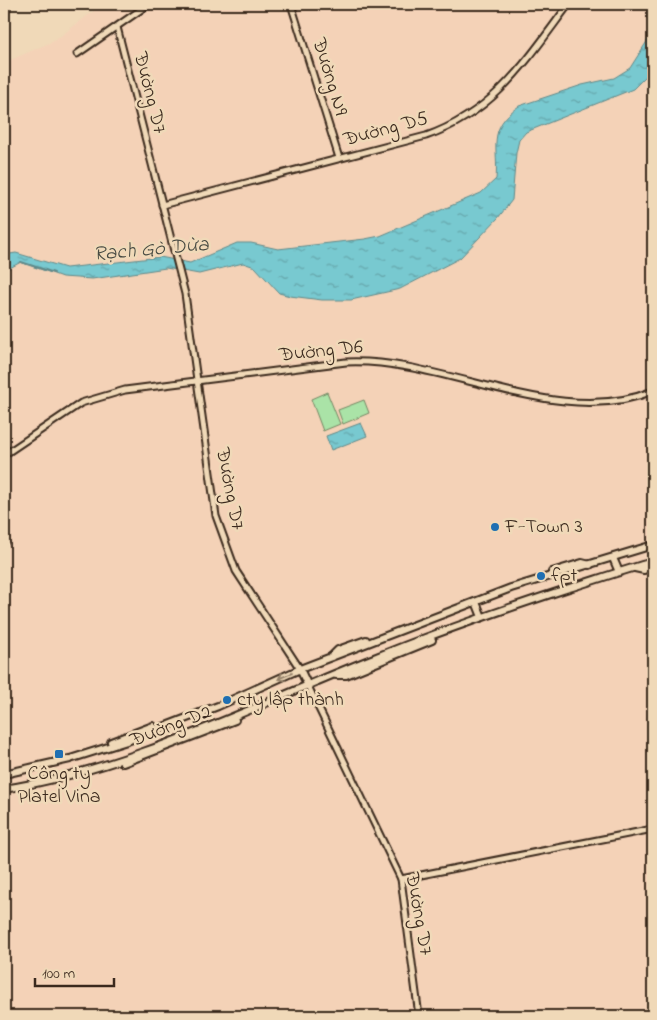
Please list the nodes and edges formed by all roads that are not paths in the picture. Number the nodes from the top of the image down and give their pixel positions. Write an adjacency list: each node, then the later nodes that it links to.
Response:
1 (149, 4): 4 (street)
2 (290, 4): 6 (street, Đường N9)
3 (569, 4): 6 (street, Đường D5)
4 (117, 27): 5 (street); 7 (street, Đường D7)
5 (77, 54)
6 (339, 158): 7 (street, Đường D5)
7 (162, 205): 8 (street, Đường D7)
8 (196, 382): 9 (street, Đường D6); 10 (street, Đường D6); 22 (street, Đường D7)
9 (653, 391)
10 (4, 455)
11 (4, 506): 13 (main road)
12 (653, 540): 14 (main road, Đường D2)
13 (4, 542)
14 (651, 545): 15 (main road, Đường D2)
15 (613, 558): 19 (main road); 20 (main road, Đường D2)
16 (653, 562): 18 (main road, Đường D2)
17 (653, 567): 18 (main road, Đường D2)
18 (634, 568): 19 (main road, Đường D2)
19 (619, 572): 21 (main road, Đường D2)
20 (476, 602): 21 (main road); 22 (main road, Đường D2)
21 (482, 617): 23 (main road, Đường D2)
22 (300, 669): 23 (main road); 24 (main road, Đường D2, one-way to 24)
23 (308, 686): 25 (main road, Đường D2); 27 (street, Đường D7)
24 (4, 774)
25 (4, 790)
26 (653, 830): 27 (street)
27 (401, 879): 28 (street, Đường D7)
28 (419, 1016)

